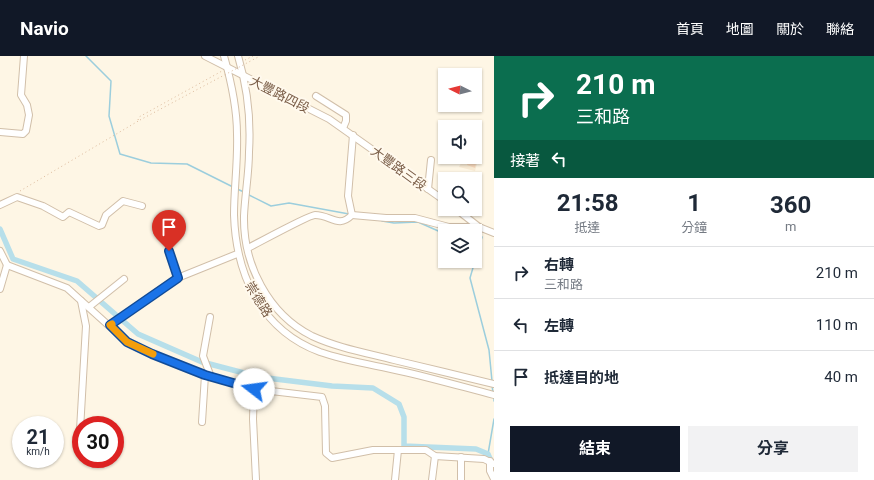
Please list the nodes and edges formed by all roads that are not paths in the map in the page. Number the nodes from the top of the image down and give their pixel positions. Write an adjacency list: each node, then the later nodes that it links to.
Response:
1 (24, 56): 9 (street)
2 (206, 56): 5 (street, 大豐路四段)
3 (224, 56): 5 (street, 崇德路)
4 (238, 56): 6 (street, 崇德路)
5 (227, 68): 6 (street, 大豐路四段); 25 (street, 崇德路)
6 (244, 76): 8 (street, 大豐路四段); 22 (street, 崇德路)
7 (316, 96): 8 (street)
8 (343, 128): 10 (street, 大豐路四段)
9 (0, 132)
10 (352, 135): 12 (street, 大豐路三段); 16 (street)
11 (430, 160): 12 (street)
12 (428, 189): 13 (street, 大豐路三段)
13 (438, 196)
14 (0, 206): 15 (street)
15 (142, 206)
16 (352, 215): 18 (street); 22 (street)
17 (465, 216): 19 (street)
18 (438, 224)
19 (475, 224)
20 (482, 228): 21 (street)
21 (494, 232)
22 (248, 248): 36 (street, 崇德路)
23 (0, 251): 26 (street)
24 (169, 251): 28 (street)
25 (237, 254): 28 (street); 38 (street, 崇德路)
26 (6, 265): 27 (street); 31 (street)
27 (1, 278): 30 (street)
28 (178, 278): 34 (street)
29 (124, 279): 32 (street)
30 (0, 289)
31 (81, 301): 32 (street); 39 (street)
32 (89, 307): 34 (street)
33 (210, 317): 35 (street)
34 (110, 325): 35 (street)
35 (208, 373): 37 (street); 40 (street)
36 (491, 383)
37 (254, 389): 41 (street); 46 (street)
38 (492, 395)
39 (81, 416)
40 (202, 422)
41 (398, 450): 42 (street); 47 (street)
42 (435, 456): 43 (street); 48 (street)
43 (461, 458): 44 (street); 49 (street)
44 (492, 462): 45 (street)
45 (494, 478)
46 (256, 480)
47 (395, 480)
48 (432, 480)
49 (461, 480)

